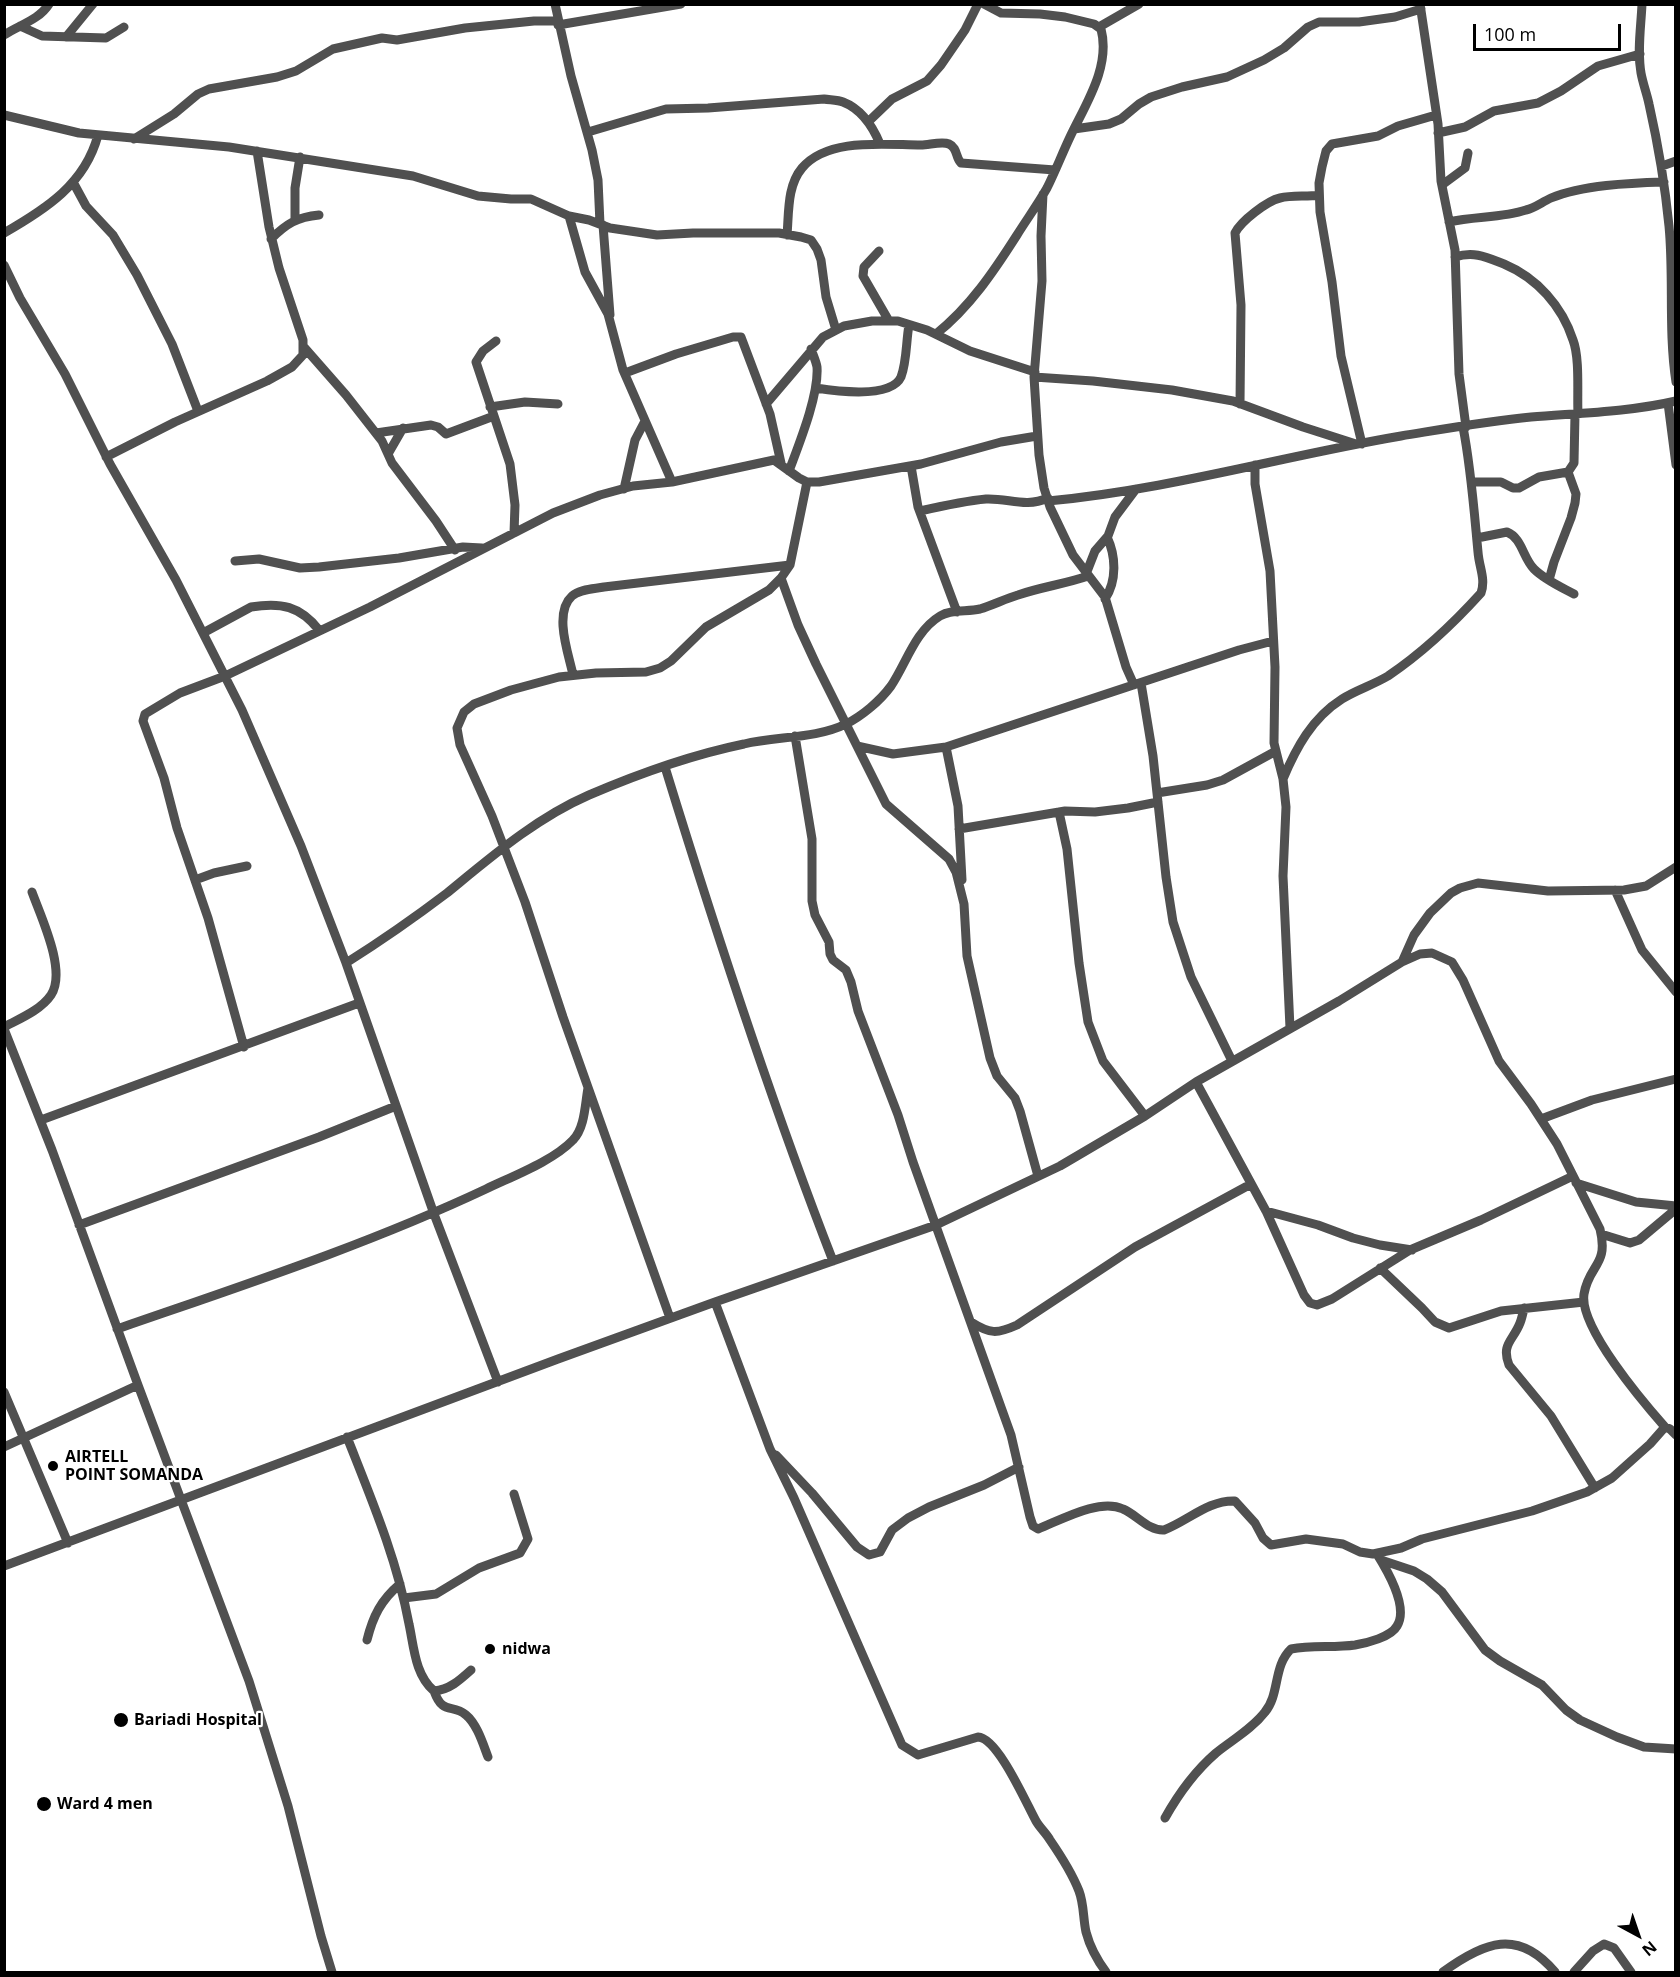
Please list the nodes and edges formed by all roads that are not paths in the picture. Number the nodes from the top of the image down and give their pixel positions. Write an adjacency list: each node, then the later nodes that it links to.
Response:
1 (49, 4): 11 (street)
2 (93, 4): 15 (street)
3 (555, 4): 10 (street)
4 (978, 4): 19 (street)
5 (984, 4): 13 (street)
6 (1139, 4): 13 (street)
7 (1642, 4): 16 (street)
8 (676, 5): 10 (street)
9 (1421, 7): 18 (street); 20 (street)
10 (558, 23): 21 (street); 24 (street)
11 (20, 26): 14 (street); 15 (street)
12 (124, 27): 15 (street)
13 (1099, 27): 20 (street)
14 (4, 35)
15 (66, 38)
16 (1640, 54): 22 (street); 30 (street)
17 (4, 115): 23 (street)
18 (1436, 115): 22 (street); 36 (street)
19 (868, 122): 21 (street); 25 (street)
20 (1074, 129): 31 (street)
21 (588, 132): 41 (street)
22 (1438, 133): 34 (street)
23 (98, 135): 24 (street); 32 (street)
24 (134, 139): 26 (street)
25 (880, 144): 31 (street); 43 (street)
26 (257, 151): 28 (street); 44 (street)
27 (1468, 153): 34 (street)
28 (300, 157): 38 (street); 39 (street)
29 (1676, 161): 30 (street)
30 (1662, 166): 33 (street)
31 (1055, 170): 35 (street)
32 (73, 182): 42 (street); 64 (street)
33 (1664, 182): 40 (street); 58 (street)
34 (1442, 185): 40 (street)
35 (1043, 194): 52 (street); 57 (street)
36 (1319, 195): 63 (street); 72 (street)
37 (319, 215): 39 (street)
38 (569, 216): 41 (street); 48 (street)
39 (295, 220): 44 (street)
40 (1449, 222): 46 (street)
41 (602, 225): 43 (street); 48 (street)
42 (4, 233)
43 (787, 235): 51 (street)
44 (272, 239): 54 (street)
45 (879, 251): 49 (street)
46 (1455, 256): 66 (street); 68 (street)
47 (4, 264): 74 (street)
48 (610, 321): 56 (street)
49 (889, 321): 50 (street); 51 (street)
50 (909, 325): 52 (street); 59 (street)
51 (836, 330): 55 (street)
52 (936, 334): 57 (street)
53 (496, 341): 65 (street)
54 (303, 346): 64 (street); 70 (street)
55 (811, 349): 59 (street); 62 (street)
56 (625, 374): 62 (street); 67 (street)
57 (1034, 374): 63 (street); 71 (street)
58 (1676, 382)
59 (816, 388): 79 (street)
60 (1672, 402): 66 (street); 77 (street)
61 (558, 404): 65 (street)
62 (766, 404): 75 (street)
63 (1240, 404): 72 (street)
64 (198, 411): 74 (street)
65 (492, 412): 69 (street); 88 (street)
66 (1577, 414): 68 (street); 80 (street)
67 (645, 421): 81 (street); 84 (street)
68 (1465, 427): 72 (street); 83 (street)
69 (402, 429): 70 (street); 73 (street)
70 (375, 433): 73 (street)
71 (1037, 436): 78 (street); 86 (street)
72 (1359, 444): 76 (street)
73 (388, 454): 92 (street)
74 (106, 458): 102 (street)
75 (781, 463): 79 (street); 81 (street)
76 (1254, 465): 85 (street); 103 (street)
77 (1676, 465)
78 (911, 466): 82 (street); 87 (street)
79 (789, 471): 82 (street)
80 (1568, 472): 83 (street); 97 (street)
81 (672, 482): 84 (street)
82 (807, 482): 94 (street)
83 (1472, 482): 90 (street)
84 (624, 489): 88 (street)
85 (1137, 489): 86 (street); 89 (street)
86 (1048, 500): 87 (street); 95 (street)
87 (920, 511): 100 (street)
88 (514, 533): 91 (street)
89 (1107, 537): 95 (street); 99 (street)
90 (1477, 537): 97 (street); 113 (street)
91 (485, 548): 92 (street); 101 (street)
92 (455, 550): 93 (street)
93 (236, 561)
94 (790, 565): 96 (street); 104 (street)
95 (1087, 575): 99 (street); 100 (street)
96 (781, 578): 104 (street); 107 (street)
97 (1549, 580): 98 (street)
98 (1574, 594)
99 (1105, 599): 106 (street)
100 (957, 612): 107 (street)
101 (319, 630): 102 (street); 105 (street)
102 (203, 633): 105 (street)
103 (1274, 641): 106 (street); 111 (street)
104 (573, 675): 117 (street)
105 (225, 676): 120 (street); 125 (street)
106 (1137, 684): 110 (street); 114 (street)
107 (847, 723): 108 (street); 109 (street)
108 (795, 736): 112 (street); 146 (street)
109 (857, 746): 110 (street); 123 (street)
110 (946, 747): 116 (street)
111 (1276, 752): 113 (street); 114 (street)
112 (665, 767): 117 (street); 149 (street)
113 (1283, 779): 129 (street)
114 (1158, 797): 115 (street); 131 (street)
115 (1059, 812): 116 (street); 136 (street)
116 (959, 829): 123 (street)
117 (504, 848): 125 (street); 134 (street)
118 (248, 866): 120 (street)
119 (1676, 867): 121 (street)
120 (195, 880): 130 (street)
121 (1615, 890): 124 (street); 126 (street)
122 (32, 892): 128 (street)
123 (964, 904): 139 (street)
124 (1402, 962): 129 (street); 137 (street)
125 (346, 963): 127 (street)
126 (1676, 992)
127 (359, 1003): 130 (street); 135 (street)
128 (4, 1028): 138 (street)
129 (1290, 1028): 131 (street)
130 (244, 1047): 138 (street)
131 (1232, 1061): 133 (street)
132 (1676, 1079): 137 (street)
133 (1196, 1082): 136 (street); 141 (street)
134 (588, 1087): 144 (street); 154 (street)
135 (396, 1106): 144 (street); 145 (street)
136 (1145, 1116): 139 (street)
137 (1541, 1119): 140 (street)
138 (41, 1120): 145 (street)
139 (1038, 1176): 146 (street)
140 (1574, 1179): 142 (street); 147 (street); 148 (street)
141 (1251, 1184): 143 (street); 155 (street)
142 (1676, 1208): 147 (street)
143 (1266, 1210): 148 (street); 150 (street)
144 (434, 1214): 156 (street); 157 (street)
145 (80, 1225): 156 (street)
146 (936, 1225): 149 (street); 155 (street)
147 (1601, 1234): 152 (street)
148 (1412, 1250): 150 (street)
149 (833, 1261): 151 (street)
150 (1380, 1268): 153 (street)
151 (715, 1302): 154 (street); 165 (street)
152 (1584, 1302): 153 (street); 160 (street)
153 (1524, 1308): 167 (street)
154 (670, 1318): 157 (street)
155 (971, 1322): 166 (street)
156 (117, 1329): 158 (street)
157 (498, 1382): 162 (street)
158 (138, 1385): 163 (street); 169 (street)
159 (4, 1392): 163 (street)
160 (1665, 1427): 161 (street); 167 (street)
161 (1676, 1435)
162 (347, 1437): 169 (street); 173 (street)
163 (24, 1438): 164 (street); 170 (street)
164 (4, 1446)
165 (770, 1449): 166 (street); 182 (street)
166 (1019, 1467): 171 (street)
167 (1595, 1488): 171 (street)
168 (514, 1494): 174 (street)
169 (181, 1499): 170 (street); 181 (street)
170 (68, 1543): 172 (street)
171 (1379, 1557): 178 (street); 180 (street)
172 (4, 1566)
173 (400, 1584): 174 (street); 175 (street)
174 (404, 1598): 177 (street)
175 (367, 1640)
176 (471, 1670): 177 (street)
177 (434, 1691): 179 (street)
178 (1676, 1749)
179 (488, 1757)
180 (1165, 1818)
181 (332, 1972)
182 (1106, 1972)
183 (1443, 1972): 184 (street)
184 (1555, 1972)
185 (1574, 1972): 186 (street)
186 (1631, 1972)

